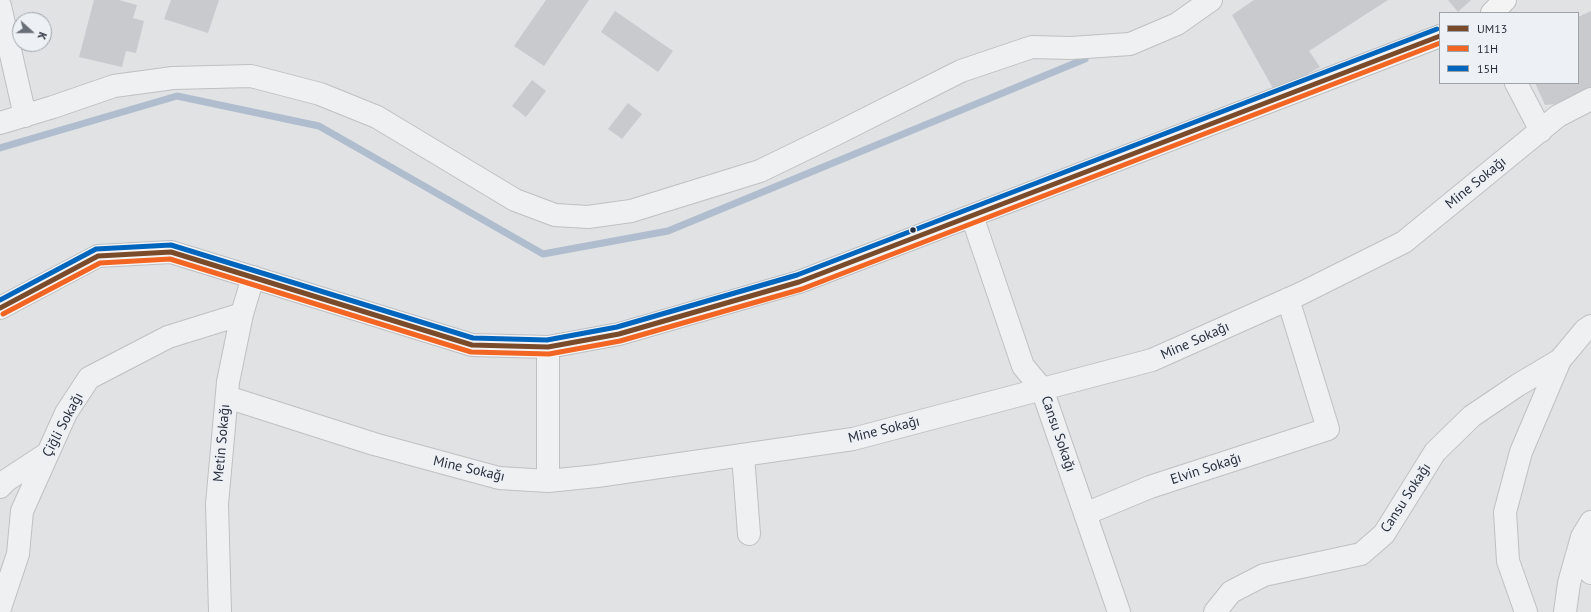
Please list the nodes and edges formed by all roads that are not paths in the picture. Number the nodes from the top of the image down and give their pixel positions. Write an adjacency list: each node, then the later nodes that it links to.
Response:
1 (1211, 0): 8 (street)
2 (1505, 0): 4 (main road)
3 (0, 6): 8 (street)
4 (1493, 12)
5 (1439, 36): 11 (main road)
6 (1517, 84): 10 (street)
7 (1591, 99): 10 (street, Mine Sokağı)
8 (25, 116): 9 (street)
9 (0, 123)
10 (1541, 131): 13 (street, Mine Sokağı)
11 (972, 216): 17 (main road); 19 (street, Cansu Sokağı)
12 (253, 277): 14 (main road); 15 (street, Metin Sokağı); 17 (main road)
13 (1288, 299): 19 (street, Mine Sokağı); 25 (street, Elvin Sokağı)
14 (0, 308)
15 (242, 314): 20 (street, Metin Sokağı); 21 (street, Çiğli Sokağı)
16 (1591, 326): 18 (street, Cansu Sokağı)
17 (548, 347): 23 (street)
18 (1560, 360): 32 (street, Cansu Sokağı); 33 (street, Cansu Sokağı)
19 (1042, 389): 22 (street, Mine Sokağı); 25 (street, Cansu Sokağı)
20 (227, 397): 23 (street, Mine Sokağı); 30 (street, Metin Sokağı)
21 (48, 453): 24 (street); 29 (street, Çiğli Sokağı)
22 (743, 455): 23 (street, Mine Sokağı); 27 (street)
23 (548, 481)
24 (0, 487)
25 (1085, 514): 31 (street, Cansu Sokağı)
26 (1586, 529): 28 (street); 34 (street)
27 (749, 534)
28 (1591, 573)
29 (0, 608)
30 (220, 612)
31 (1119, 612)
32 (1215, 612)
33 (1526, 612)
34 (1565, 612)

